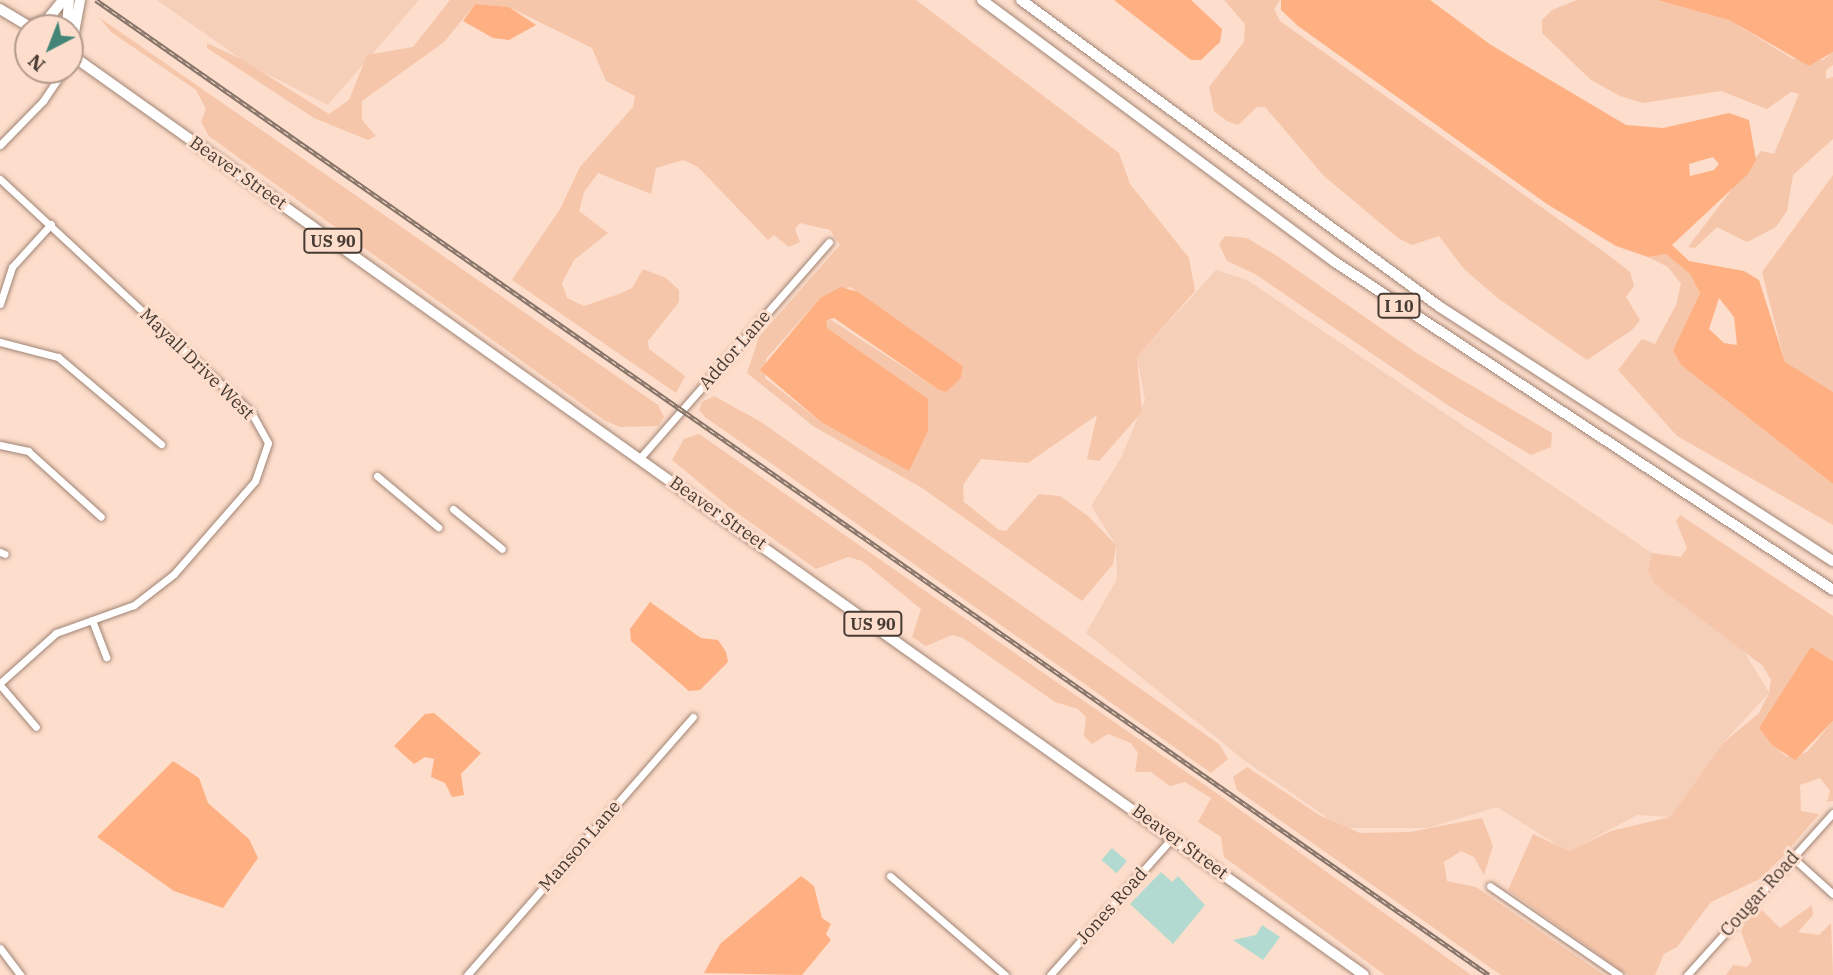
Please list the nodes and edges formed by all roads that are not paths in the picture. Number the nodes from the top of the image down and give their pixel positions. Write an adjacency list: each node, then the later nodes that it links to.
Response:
1 (63, 0): 4 (main road)
2 (982, 0): 22 (highway, I 10)
3 (1021, 0): 21 (highway, I 10)
4 (52, 14)
5 (84, 64): 15 (main road, Beaver Street / US 90)
6 (55, 84): 7 (street)
7 (0, 145)
8 (0, 179): 9 (street, Mayall Drive West)
9 (51, 224): 11 (street); 23 (street, Mayall Drive West)
10 (830, 243): 15 (street, Addor Lane)
11 (0, 304)
12 (0, 342): 13 (street)
13 (161, 444)
14 (0, 445): 18 (street)
15 (640, 458): 29 (main road, Beaver Street / US 90)
16 (377, 476): 19 (street)
17 (453, 509): 20 (street)
18 (101, 517)
19 (438, 527)
20 (502, 549)
21 (1833, 561)
22 (1833, 590)
23 (92, 620): 24 (street); 25 (street, Mayall Drive West)
24 (106, 657)
25 (0, 684): 27 (street)
26 (693, 717): 36 (street, Manson Lane)
27 (36, 727)
28 (1833, 813): 30 (street, Cougar Road)
29 (1173, 837): 38 (street, Jones Road); 39 (main road, Beaver Street / US 90)
30 (1792, 857): 33 (street); 41 (street, Cougar Road)
31 (890, 876): 37 (street)
32 (1490, 886): 40 (street)
33 (1833, 894)
34 (0, 948): 35 (street)
35 (20, 975)
36 (467, 975)
37 (1005, 975)
38 (1051, 975)
39 (1364, 975)
40 (1619, 975)
41 (1687, 975)

